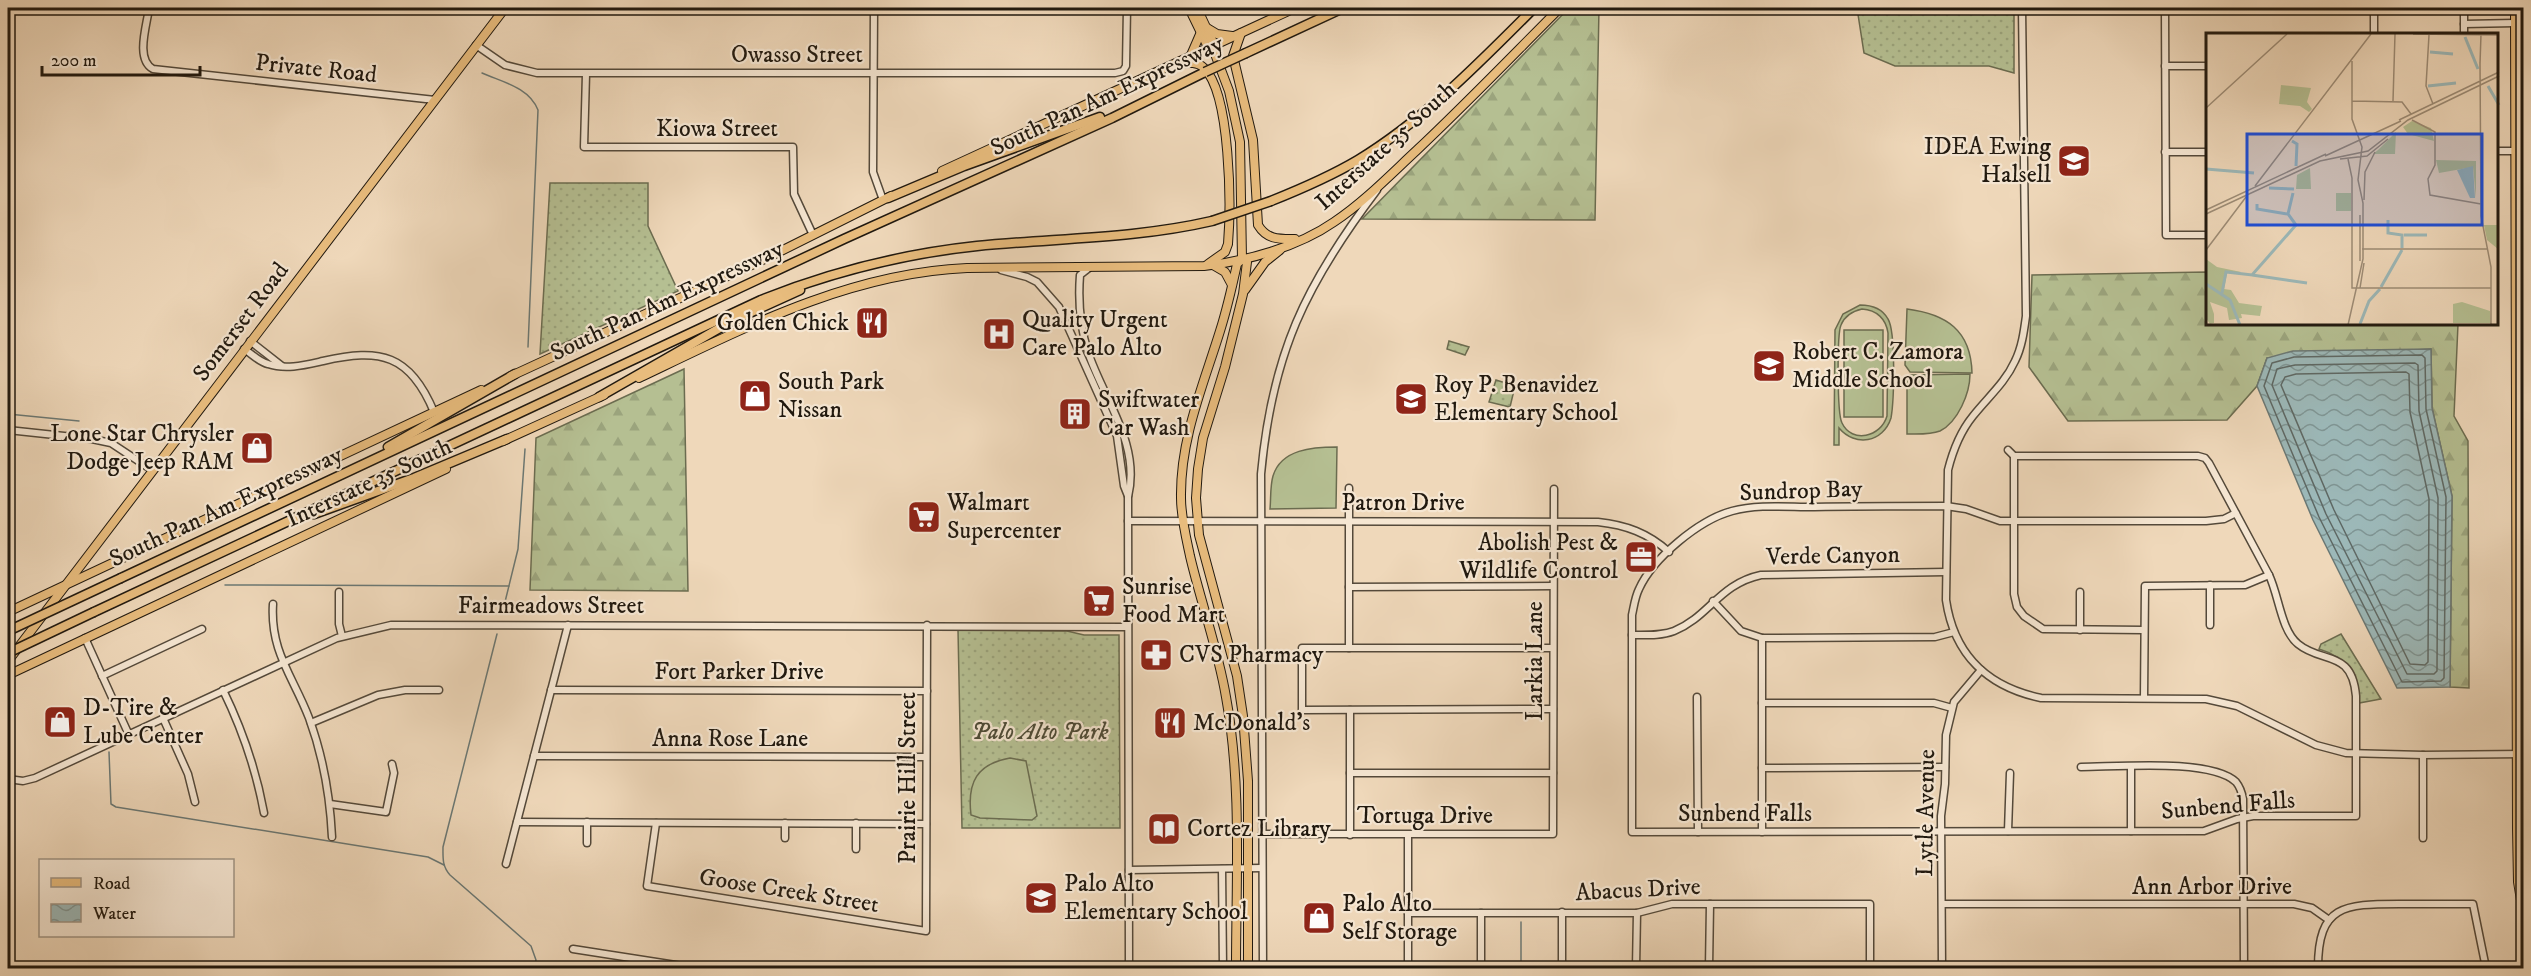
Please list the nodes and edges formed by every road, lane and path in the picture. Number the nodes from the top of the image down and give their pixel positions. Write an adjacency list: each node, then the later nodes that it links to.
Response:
1 (149, 8): 32 (street, Private Road)
2 (505, 8): 22 (main road, Somerset Road)
3 (874, 8): 29 (street)
4 (1126, 8): 29 (street, Owasso Street)
5 (1189, 8): 18 (main road)
6 (1197, 8): 18 (main road)
7 (1295, 8): 21 (main road, Interstate 35 South)
8 (1343, 8): 28 (highway, South Pan Am Expressway, bridge)
9 (1534, 8): 44 (highway, South Pan Am Expressway, bridge)
10 (1560, 8): 37 (main road, Interstate 35 South)
11 (2022, 8): 66 (street)
12 (2165, 8): 26 (street)
13 (2374, 8): 19 (street)
14 (2464, 8): 17 (street)
15 (2515, 8): 16 (main road)
16 (2515, 23): 17 (street); 31 (main road)
17 (2464, 24): 20 (street)
18 (1204, 30): 21 (main road); 23 (main road); 24 (main road)
19 (2374, 33)
20 (2464, 33)
21 (1237, 35): 23 (main road, Interstate 35 South); 41 (main road)
22 (476, 45): 30 (street, Owasso Street); 32 (main road, Somerset Road)
23 (1212, 46): 24 (main road, Interstate 35 South); 43 (main road)
24 (1191, 55): 25 (main road, Interstate 35 South)
25 (1172, 64): 38 (main road, Interstate 35 South); 46 (main road)
26 (2165, 66): 27 (street); 35 (street)
27 (2206, 66)
28 (1205, 72): 38 (highway); 62 (highway, South Pan Am Expressway)
29 (874, 73): 30 (street, Owasso Street); 38 (street)
30 (586, 74): 39 (street, Kiowa Street)
31 (2519, 95): 34 (main road)
32 (435, 100): 51 (main road, Somerset Road)
33 (2498, 151): 34 (street)
34 (2515, 151): 79 (main road)
35 (2165, 152): 36 (street); 40 (street)
36 (2206, 152)
37 (1385, 180): 41 (main road, Interstate 35 South); 71 (street)
38 (885, 199): 39 (main road, Interstate 35 South)
39 (813, 235): 54 (main road, Interstate 35 South)
40 (2206, 235)
41 (1301, 239): 42 (main road, Interstate 35 South)
42 (1285, 246): 43 (main road, Interstate 35 South); 50 (main road)
43 (1242, 259): 45 (main road, Interstate 35 South); 49 (main road); 50 (main road)
44 (870, 263): 55 (highway); 75 (highway, South Pan Am Expressway)
45 (1214, 265): 46 (main road, Interstate 35 South); 49 (main road)
46 (1204, 266): 47 (main road, Interstate 35 South)
47 (1090, 267): 48 (main road, Interstate 35 South); 65 (street)
48 (991, 268): 55 (main road, Interstate 35 South); 65 (street)
49 (1232, 285): 69 (main road)
50 (1243, 294): 70 (main road)
51 (250, 341): 52 (main road, Somerset Road); 53 (street)
52 (244, 349): 53 (street); 61 (main road, Somerset Road)
53 (283, 366): 56 (street)
54 (515, 374): 56 (main road, Interstate 35 South); 62 (highway)
55 (599, 397): 58 (main road, Interstate 35 South)
56 (434, 412): 80 (main road, Interstate 35 South)
57 (8, 430): 61 (street)
58 (507, 439): 75 (highway); 100 (main road, Interstate 35 South)
59 (2008, 450): 60 (street)
60 (2014, 456): 67 (street, Sunbend Falls); 73 (street)
61 (153, 470): 80 (main road, Somerset Road)
62 (323, 483): 96 (highway, South Pan Am Expressway, bridge)
63 (1349, 488): 72 (street)
64 (1554, 489): 74 (street, Larkia Lane)
65 (1128, 497): 68 (street)
66 (1946, 506): 73 (street, Sundrop Bay); 76 (street, Sundrop Bay); 77 (street)
67 (2236, 513): 73 (street, Sundrop Bay); 78 (street, Sunbend Falls)
68 (1128, 521): 69 (street, Patron Drive); 92 (street)
69 (1183, 521): 70 (street, Patron Drive); 166 (main road)
70 (1197, 521): 71 (street, Patron Drive); 167 (main road)
71 (1261, 521): 72 (street, Patron Drive); 154 (street)
72 (1350, 521): 74 (street, Patron Drive); 83 (street)
73 (2014, 521): 94 (street)
74 (1554, 522): 76 (street, Patron Drive); 81 (street, Larkia Lane)
75 (273, 528): 104 (highway, South Pan Am Expressway, bridge)
76 (1669, 552): 98 (street, Sundrop Bay)
77 (1946, 572): 86 (street, Verde Canyon); 97 (street)
78 (2269, 575): 82 (street); 123 (street, Sunbend Falls)
79 (2520, 577): 124 (main road)
80 (67, 584): 88 (main road, Interstate 35 South); 105 (main road, Somerset Road)
81 (1552, 585): 83 (street); 103 (street, Larkia Lane)
82 (2210, 585): 91 (street); 95 (street)
83 (1349, 587): 102 (street)
84 (339, 591): 99 (street)
85 (2080, 592): 94 (street)
86 (1713, 601): 98 (street, Verde Canyon); 101 (street)
87 (273, 604): 106 (street)
88 (8, 612)
89 (568, 624): 90 (street, Fairmeadows Street); 99 (street, Fairmeadows Street); 112 (street)
90 (927, 625): 92 (street, Fairmeadows Street); 113 (street, Prairie Hill Street)
91 (2210, 625)
92 (1127, 627): 168 (street)
93 (202, 629): 109 (street)
94 (2080, 630): 95 (street)
95 (2144, 630): 115 (street)
96 (8, 632)
97 (1954, 632): 101 (street); 107 (street)
98 (1632, 634): 151 (street, Sundrop Bay)
99 (342, 636): 106 (street, Fairmeadows Street)
100 (85, 638): 108 (main road, Interstate 35 South); 109 (street)
101 (1762, 638): 116 (street)
102 (1349, 648): 103 (street); 118 (street)
103 (1553, 648): 119 (street, Larkia Lane)
104 (8, 653)
105 (8, 661)
106 (283, 662): 110 (street, Fairmeadows Street); 121 (street)
107 (1982, 670): 115 (street); 117 (street, Lytle Avenue)
108 (8, 675)
109 (102, 676): 122 (street)
110 (224, 690): 120 (street, Fairmeadows Street); 139 (street)
111 (439, 690): 121 (street)
112 (551, 690): 113 (street, Fort Parker Drive); 125 (street)
113 (927, 691): 127 (street, Prairie Hill Street)
114 (1697, 697): 152 (street)
115 (2144, 698): 123 (street)
116 (1762, 703): 117 (street); 132 (street)
117 (1952, 708): 129 (street, Lytle Avenue)
118 (1350, 710): 119 (street); 133 (street)
119 (1553, 710): 134 (street, Larkia Lane)
120 (163, 718): 122 (street, Fairmeadows Street); 137 (street)
121 (311, 723): 138 (street)
122 (129, 735): 136 (street, Fairmeadows Street)
123 (2355, 754): 126 (street); 140 (street, Sunbend Falls)
124 (2520, 754): 126 (street); 147 (main road)
125 (534, 756): 127 (street, Anna Rose Lane); 141 (street)
126 (2423, 756): 160 (street)
127 (926, 757): 146 (street, Prairie Hill Street)
128 (392, 764): 138 (street)
129 (1946, 767): 132 (street); 148 (street, Lytle Avenue)
130 (2081, 767): 131 (street)
131 (2131, 767): 140 (street); 150 (street)
132 (1762, 768): 153 (street)
133 (1350, 773): 134 (street); 156 (street)
134 (1553, 773): 155 (street, Larkia Lane)
135 (2010, 773): 149 (street)
136 (8, 779)
137 (195, 802)
138 (330, 804): 158 (street)
139 (264, 813)
140 (2244, 818): 150 (street, Sunbend Falls); 171 (street)
141 (517, 822): 142 (street); 163 (street)
142 (587, 822): 143 (street); 161 (street)
143 (656, 823): 144 (street); 178 (street, Goose Creek Street)
144 (785, 823): 145 (street); 159 (street)
145 (856, 823): 146 (street); 162 (street)
146 (926, 824): 178 (street, Prairie Hill Street)
147 (2520, 829): 176 (main road)
148 (1941, 831): 149 (street, Sunbend Falls); 153 (street, Sunbend Falls); 170 (street, Lytle Avenue)
149 (2008, 831): 150 (street, Sunbend Falls)
150 (2131, 831)
151 (1632, 832): 152 (street, Sunbend Falls)
152 (1698, 832): 153 (street, Sunbend Falls)
153 (1762, 832)
154 (1262, 834): 156 (street, Tortuga Drive); 164 (street)
155 (1553, 834): 157 (street, Tortuga Drive)
156 (1350, 835): 157 (street, Tortuga Drive)
157 (1408, 835): 173 (street)
158 (332, 837)
159 (785, 838)
160 (2423, 838)
161 (587, 843)
162 (856, 849)
163 (506, 864)
164 (1262, 868): 167 (street); 186 (street)
165 (1222, 869): 166 (street); 168 (street); 183 (street)
166 (1236, 869): 167 (street); 184 (main road)
167 (1248, 869): 185 (main road)
168 (1129, 870): 182 (street)
169 (1710, 904): 175 (street, Abacus Drive); 191 (street); 192 (street, Abacus Drive)
170 (1942, 904): 171 (street, Ann Arbor Drive); 193 (street, Lytle Avenue)
171 (2244, 904): 177 (street, Ann Arbor Drive); 194 (street)
172 (1562, 912): 174 (street, Abacus Drive); 175 (street, Abacus Drive); 189 (street)
173 (1408, 913): 174 (street, Abacus Drive); 187 (street)
174 (1481, 913): 188 (street)
175 (1637, 913): 190 (street)
176 (2523, 914)
177 (2329, 920): 195 (street); 196 (street)
178 (926, 931)
179 (573, 949): 181 (street)
180 (2523, 968): 197 (street)
181 (695, 969)
182 (1129, 969)
183 (1223, 969)
184 (1236, 969)
185 (1248, 969)
186 (1263, 969)
187 (1408, 969)
188 (1481, 969)
189 (1562, 969)
190 (1636, 969)
191 (1709, 969)
192 (1870, 969)
193 (1942, 969)
194 (2244, 969)
195 (2318, 969)
196 (2486, 969)
197 (2518, 969)

